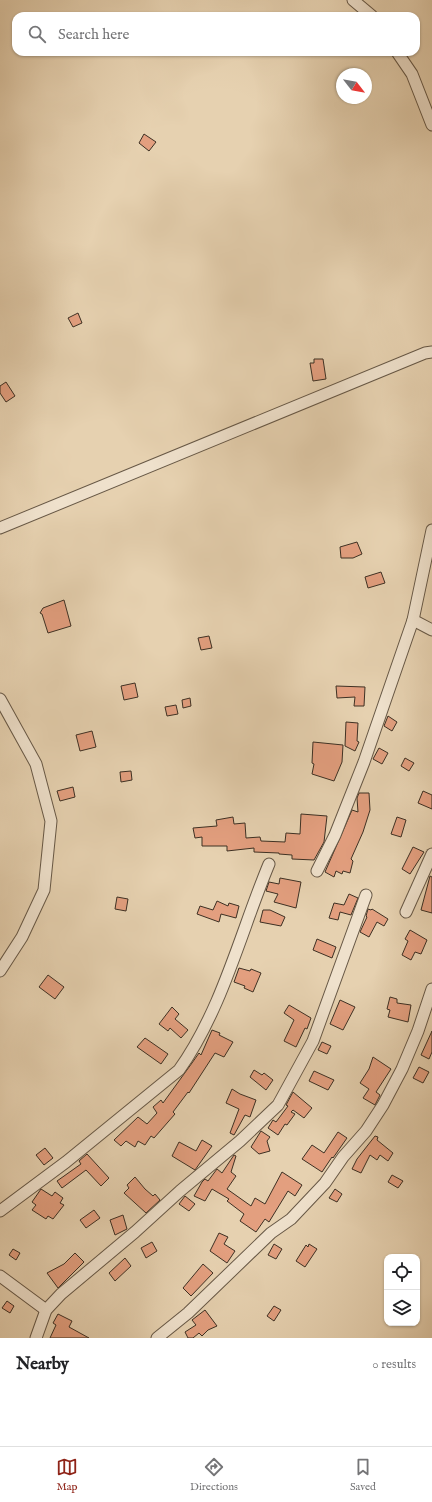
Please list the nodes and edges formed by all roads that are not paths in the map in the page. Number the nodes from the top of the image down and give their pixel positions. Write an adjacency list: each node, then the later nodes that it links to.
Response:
1 (353, 0): 2 (street)
2 (367, 12)
3 (400, 56): 4 (street)
4 (432, 125)
5 (432, 352): 6 (street)
6 (0, 528)
7 (432, 530): 8 (street)
8 (414, 620): 9 (street); 13 (street)
9 (432, 630)
10 (0, 699): 16 (street)
11 (432, 854): 15 (street)
12 (269, 864): 18 (street)
13 (317, 871)
14 (366, 895): 20 (street)
15 (406, 912)
16 (0, 971)
17 (432, 989): 22 (street)
18 (0, 1212)
19 (0, 1276): 20 (street)
20 (46, 1310): 21 (street)
21 (36, 1338)
22 (157, 1338)

